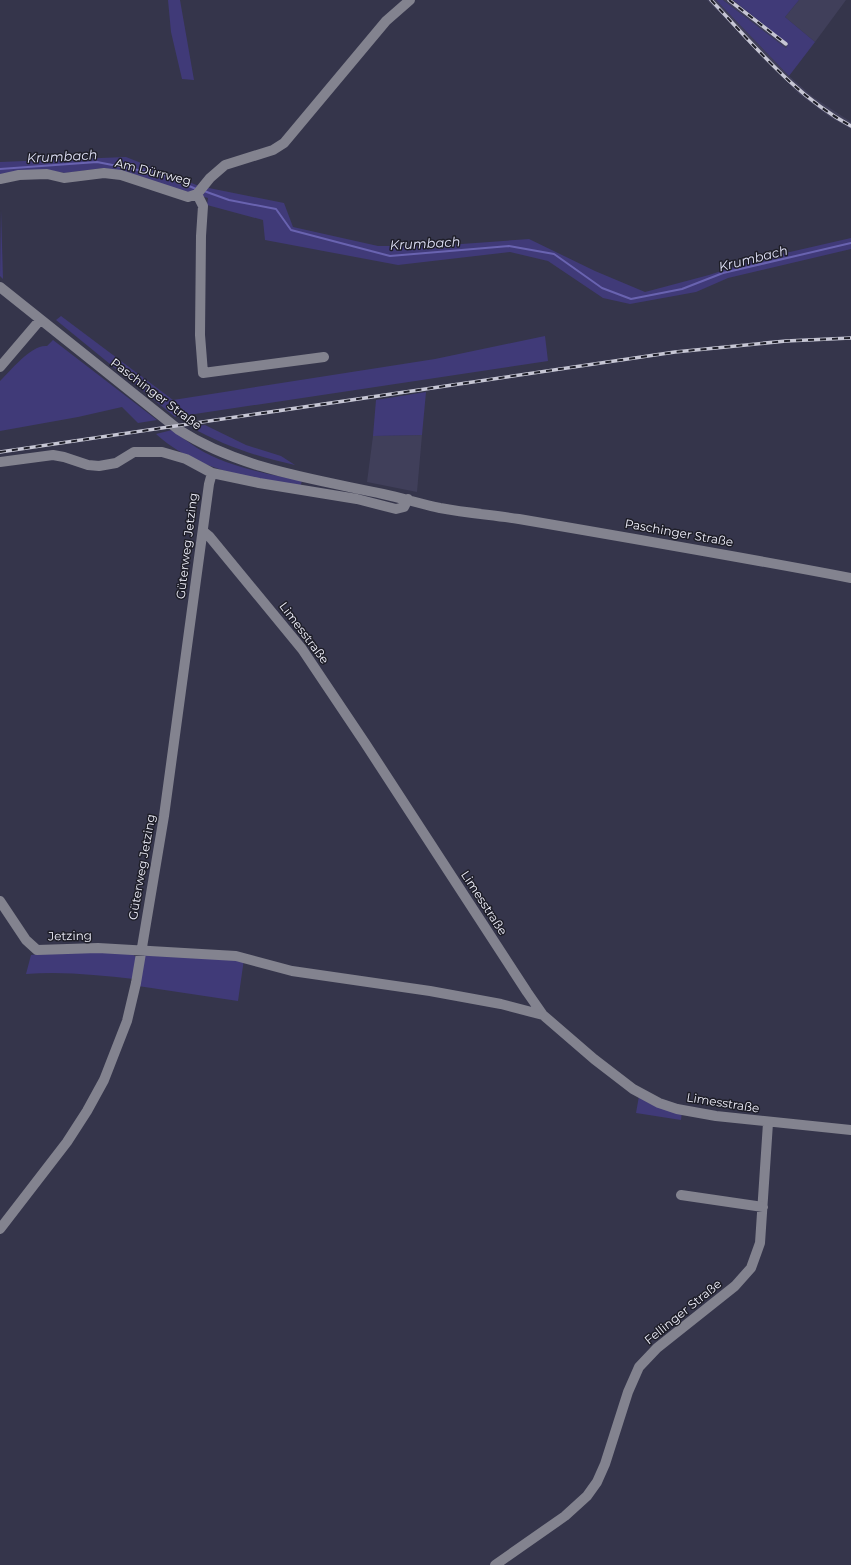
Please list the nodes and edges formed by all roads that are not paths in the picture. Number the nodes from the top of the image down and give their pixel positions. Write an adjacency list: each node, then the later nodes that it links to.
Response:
1 (410, 0): 3 (street, Am Dürrweg)
2 (0, 179): 3 (street, Am Dürrweg)
3 (200, 191): 6 (street)
4 (0, 287): 5 (street, Paschinger Straße)
5 (40, 320): 7 (street); 10 (street, Paschinger Straße)
6 (324, 357)
7 (0, 367)
8 (0, 462): 9 (street)
9 (212, 473): 10 (street); 11 (street, Güterweg Jetzing)
10 (408, 499): 12 (street, Paschinger Straße)
11 (203, 531): 14 (street, Güterweg Jetzing); 15 (street, Limesstraße)
12 (851, 578)
13 (0, 901): 14 (street, Jetzing)
14 (141, 950): 15 (street); 20 (street, Güterweg Jetzing)
15 (543, 1015): 16 (street, Limesstraße)
16 (768, 1123): 17 (street, Limesstraße); 19 (street, Fellinger Straße)
17 (851, 1130)
18 (682, 1195): 19 (street)
19 (763, 1207): 21 (street, Fellinger Straße)
20 (0, 1229)
21 (495, 1565)

